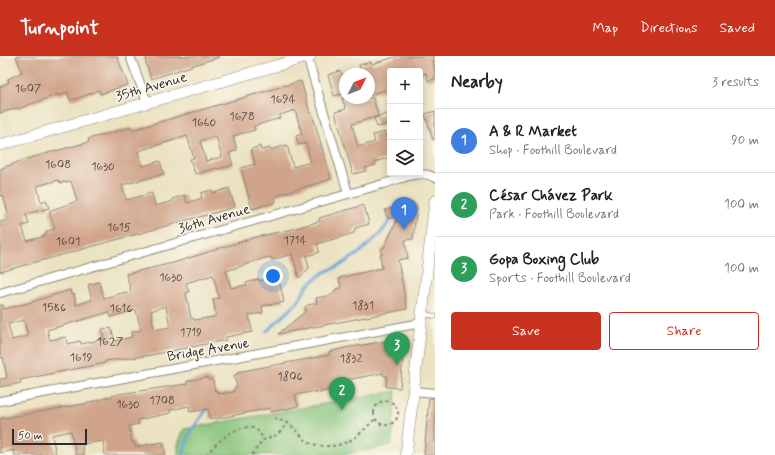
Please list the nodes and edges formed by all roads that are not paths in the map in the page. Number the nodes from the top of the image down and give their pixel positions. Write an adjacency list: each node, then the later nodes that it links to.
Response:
1 (130, 56): 3 (street)
2 (308, 56): 3 (main road, 35th Avenue); 6 (street)
3 (147, 102): 4 (main road, 35th Avenue)
4 (0, 145)
5 (435, 178): 6 (street, 36th Avenue)
6 (348, 193): 8 (street, 36th Avenue)
7 (435, 201): 10 (main road)
8 (0, 293)
9 (435, 316): 10 (lane)
10 (421, 318): 11 (main road); 13 (street, Bridge Avenue)
11 (414, 391): 12 (street); 14 (main road)
12 (435, 394)
13 (0, 401)
14 (406, 455)

